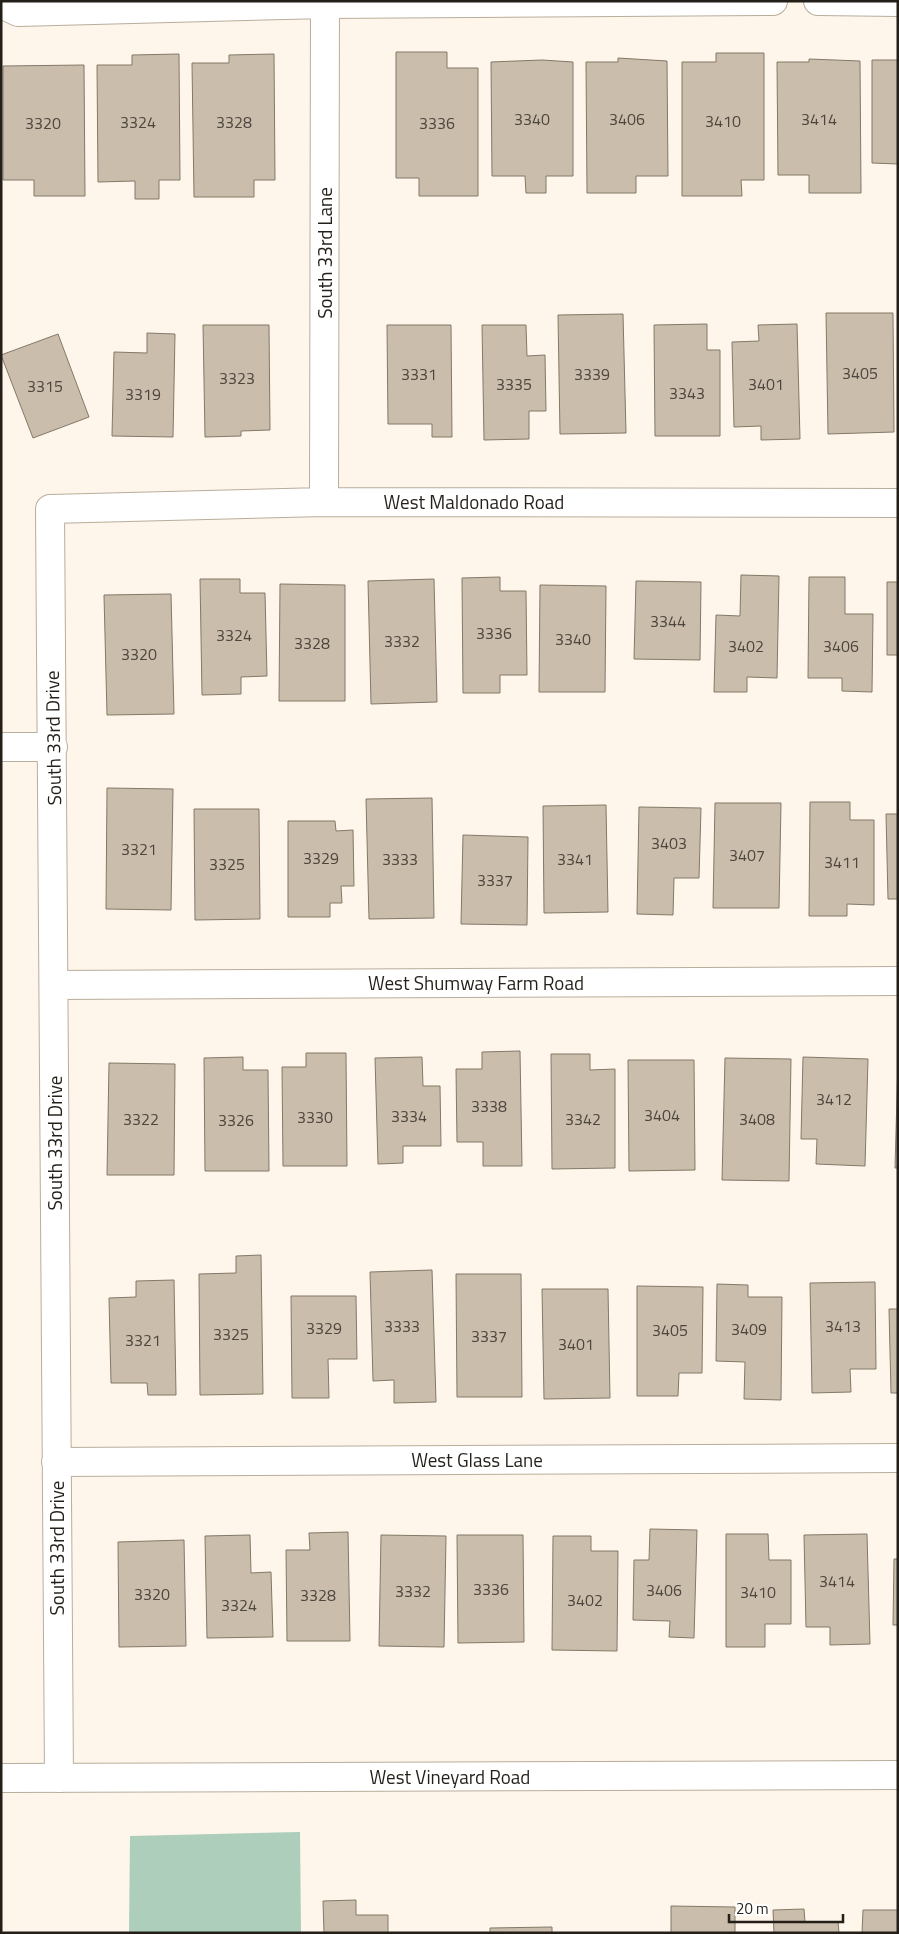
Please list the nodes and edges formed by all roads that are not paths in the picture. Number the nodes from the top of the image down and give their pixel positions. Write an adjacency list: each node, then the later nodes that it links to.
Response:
1 (773, 1): 5 (street)
2 (818, 1): 3 (street)
3 (898, 2)
4 (1, 4): 5 (street)
5 (325, 4): 6 (street, South 33rd Lane)
6 (324, 502): 7 (street, West Maldonado Road); 8 (street, West Maldonado Road)
7 (898, 502)
8 (50, 509): 10 (street, South 33rd Drive)
9 (1, 747): 10 (street)
10 (53, 747): 12 (street, South 33rd Drive)
11 (898, 981): 12 (street, West Shumway Farm Road)
12 (54, 985): 14 (street, South 33rd Drive)
13 (898, 1458): 14 (street, West Glass Lane)
14 (56, 1462): 17 (street, South 33rd Drive)
15 (898, 1776): 17 (street, West Vineyard Road)
16 (1, 1778): 17 (street, West Vineyard Road)
17 (59, 1778)

